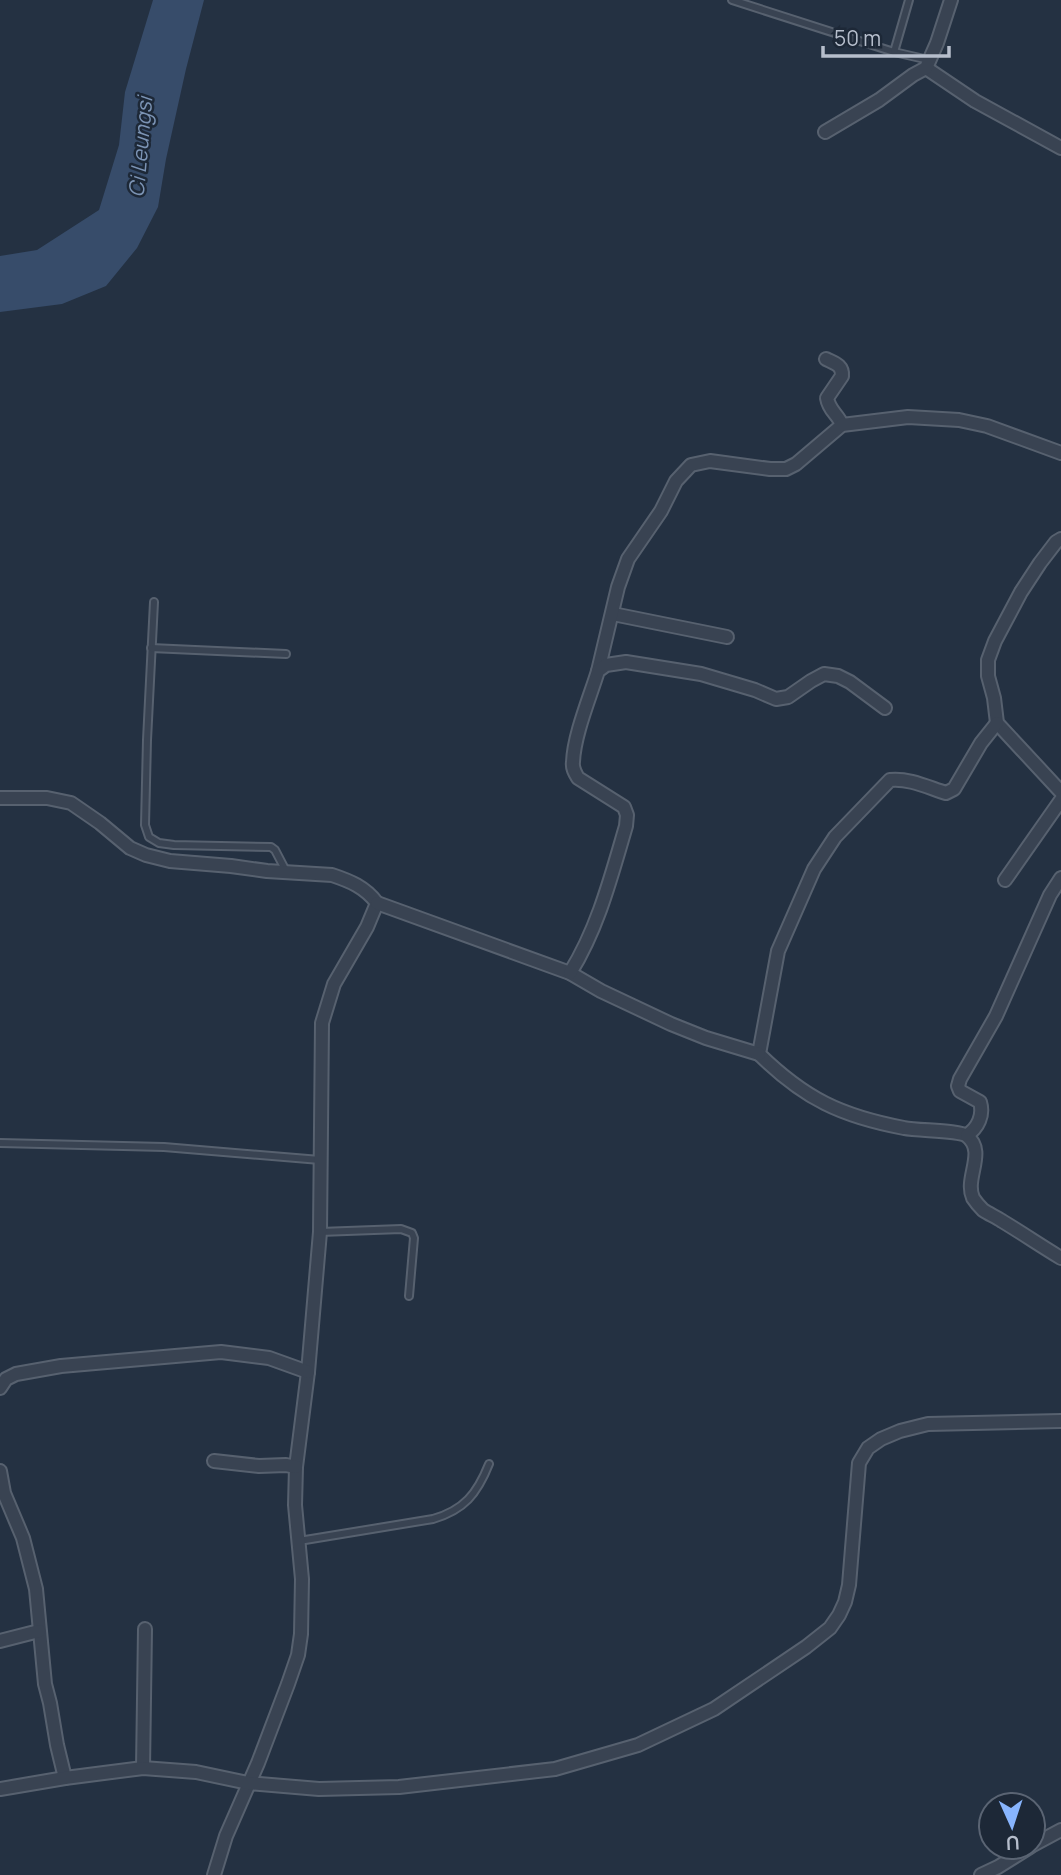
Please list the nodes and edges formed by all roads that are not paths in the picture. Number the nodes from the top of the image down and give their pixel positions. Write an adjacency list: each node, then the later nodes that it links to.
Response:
1 (732, 0): 4 (lane)
2 (909, 0): 4 (lane)
3 (951, 0): 5 (street)
4 (894, 52): 5 (lane)
5 (928, 64): 6 (street); 7 (street)
6 (825, 132)
7 (1061, 148)
8 (825, 359): 9 (street)
9 (842, 425): 10 (street); 13 (street)
10 (1061, 453)
11 (1061, 539): 19 (street)
12 (154, 601): 15 (lane)
13 (613, 614): 14 (street); 17 (street)
14 (727, 637)
15 (151, 648): 16 (lane); 23 (lane)
16 (286, 654)
17 (598, 671): 18 (street); 27 (street)
18 (886, 708)
19 (997, 723): 20 (street); 28 (street)
20 (1061, 792)
21 (0, 798): 23 (street)
22 (1061, 800): 25 (street)
23 (287, 873): 26 (street)
24 (1061, 878): 29 (street)
25 (1004, 880)
26 (377, 903): 27 (street); 31 (street)
27 (570, 973): 28 (street)
28 (759, 1054): 29 (street)
29 (967, 1135): 33 (street)
30 (0, 1143): 31 (lane)
31 (322, 1160): 32 (street)
32 (320, 1232): 34 (lane); 35 (street)
33 (1061, 1258)
34 (409, 1296)
35 (308, 1373): 36 (street); 40 (street)
36 (0, 1388)
37 (1061, 1421): 48 (street)
38 (214, 1461): 40 (street)
39 (489, 1464): 42 (lane)
40 (296, 1467): 42 (street)
41 (0, 1471): 44 (street)
42 (299, 1541): 48 (street)
43 (145, 1629): 46 (street)
44 (39, 1631): 45 (street); 47 (street)
45 (0, 1641)
46 (143, 1768): 47 (street); 48 (street)
47 (65, 1778): 49 (street)
48 (248, 1783): 51 (street)
49 (0, 1789)
50 (1007, 1861): 52 (street)
51 (214, 1875)
52 (984, 1875)

